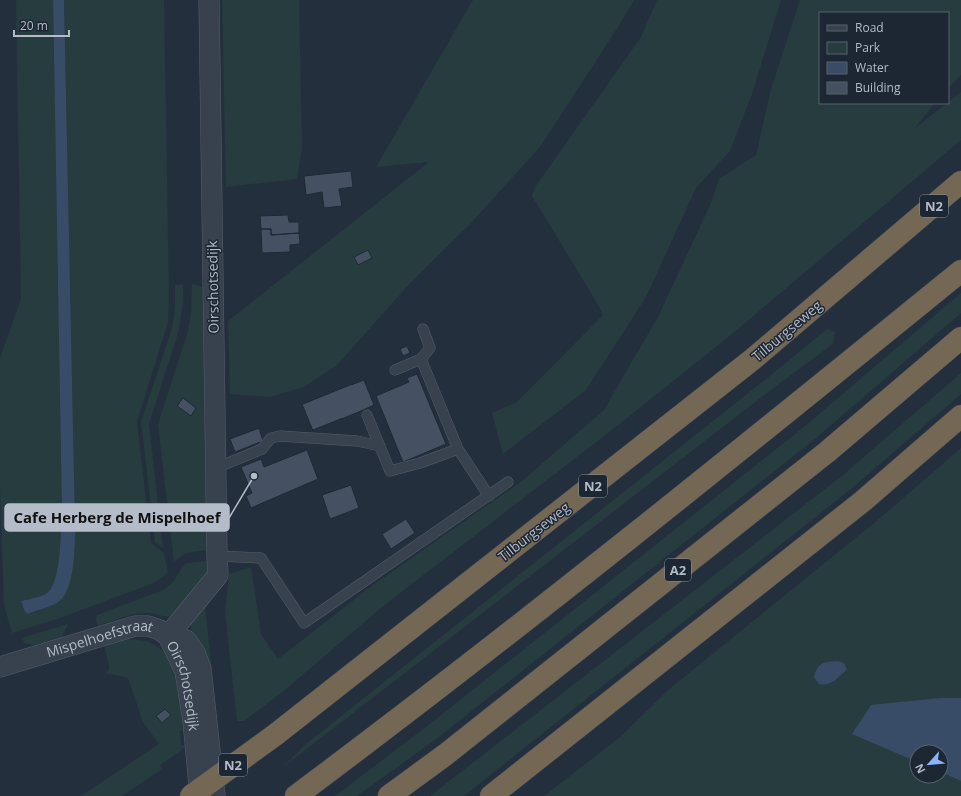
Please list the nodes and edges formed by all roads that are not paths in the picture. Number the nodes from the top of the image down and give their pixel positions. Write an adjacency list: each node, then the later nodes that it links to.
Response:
1 (209, 0): 12 (street, Oirschotsedijk)
2 (961, 182): 18 (highway, Tilburgseweg / N2, bridge)
3 (961, 272): 21 (highway)
4 (423, 329): 6 (lane)
5 (961, 338): 22 (highway, A2)
6 (421, 359): 7 (lane); 11 (lane)
7 (395, 370)
8 (367, 415): 10 (lane)
9 (961, 416): 23 (highway)
10 (380, 446): 11 (lane); 12 (lane)
11 (458, 448): 14 (lane)
12 (216, 468): 15 (street, Oirschotsedijk)
13 (508, 482): 14 (lane)
14 (488, 496): 15 (lane)
15 (218, 565): 16 (street, Mispelhoefstraat)
16 (168, 636): 17 (street, Mispelhoefstraat); 19 (street, Oirschotsedijk); 20 (street, Oirschotsedijk)
17 (0, 667)
18 (191, 796)
19 (200, 796)
20 (215, 796)
21 (296, 796)
22 (390, 796)
23 (491, 796)

